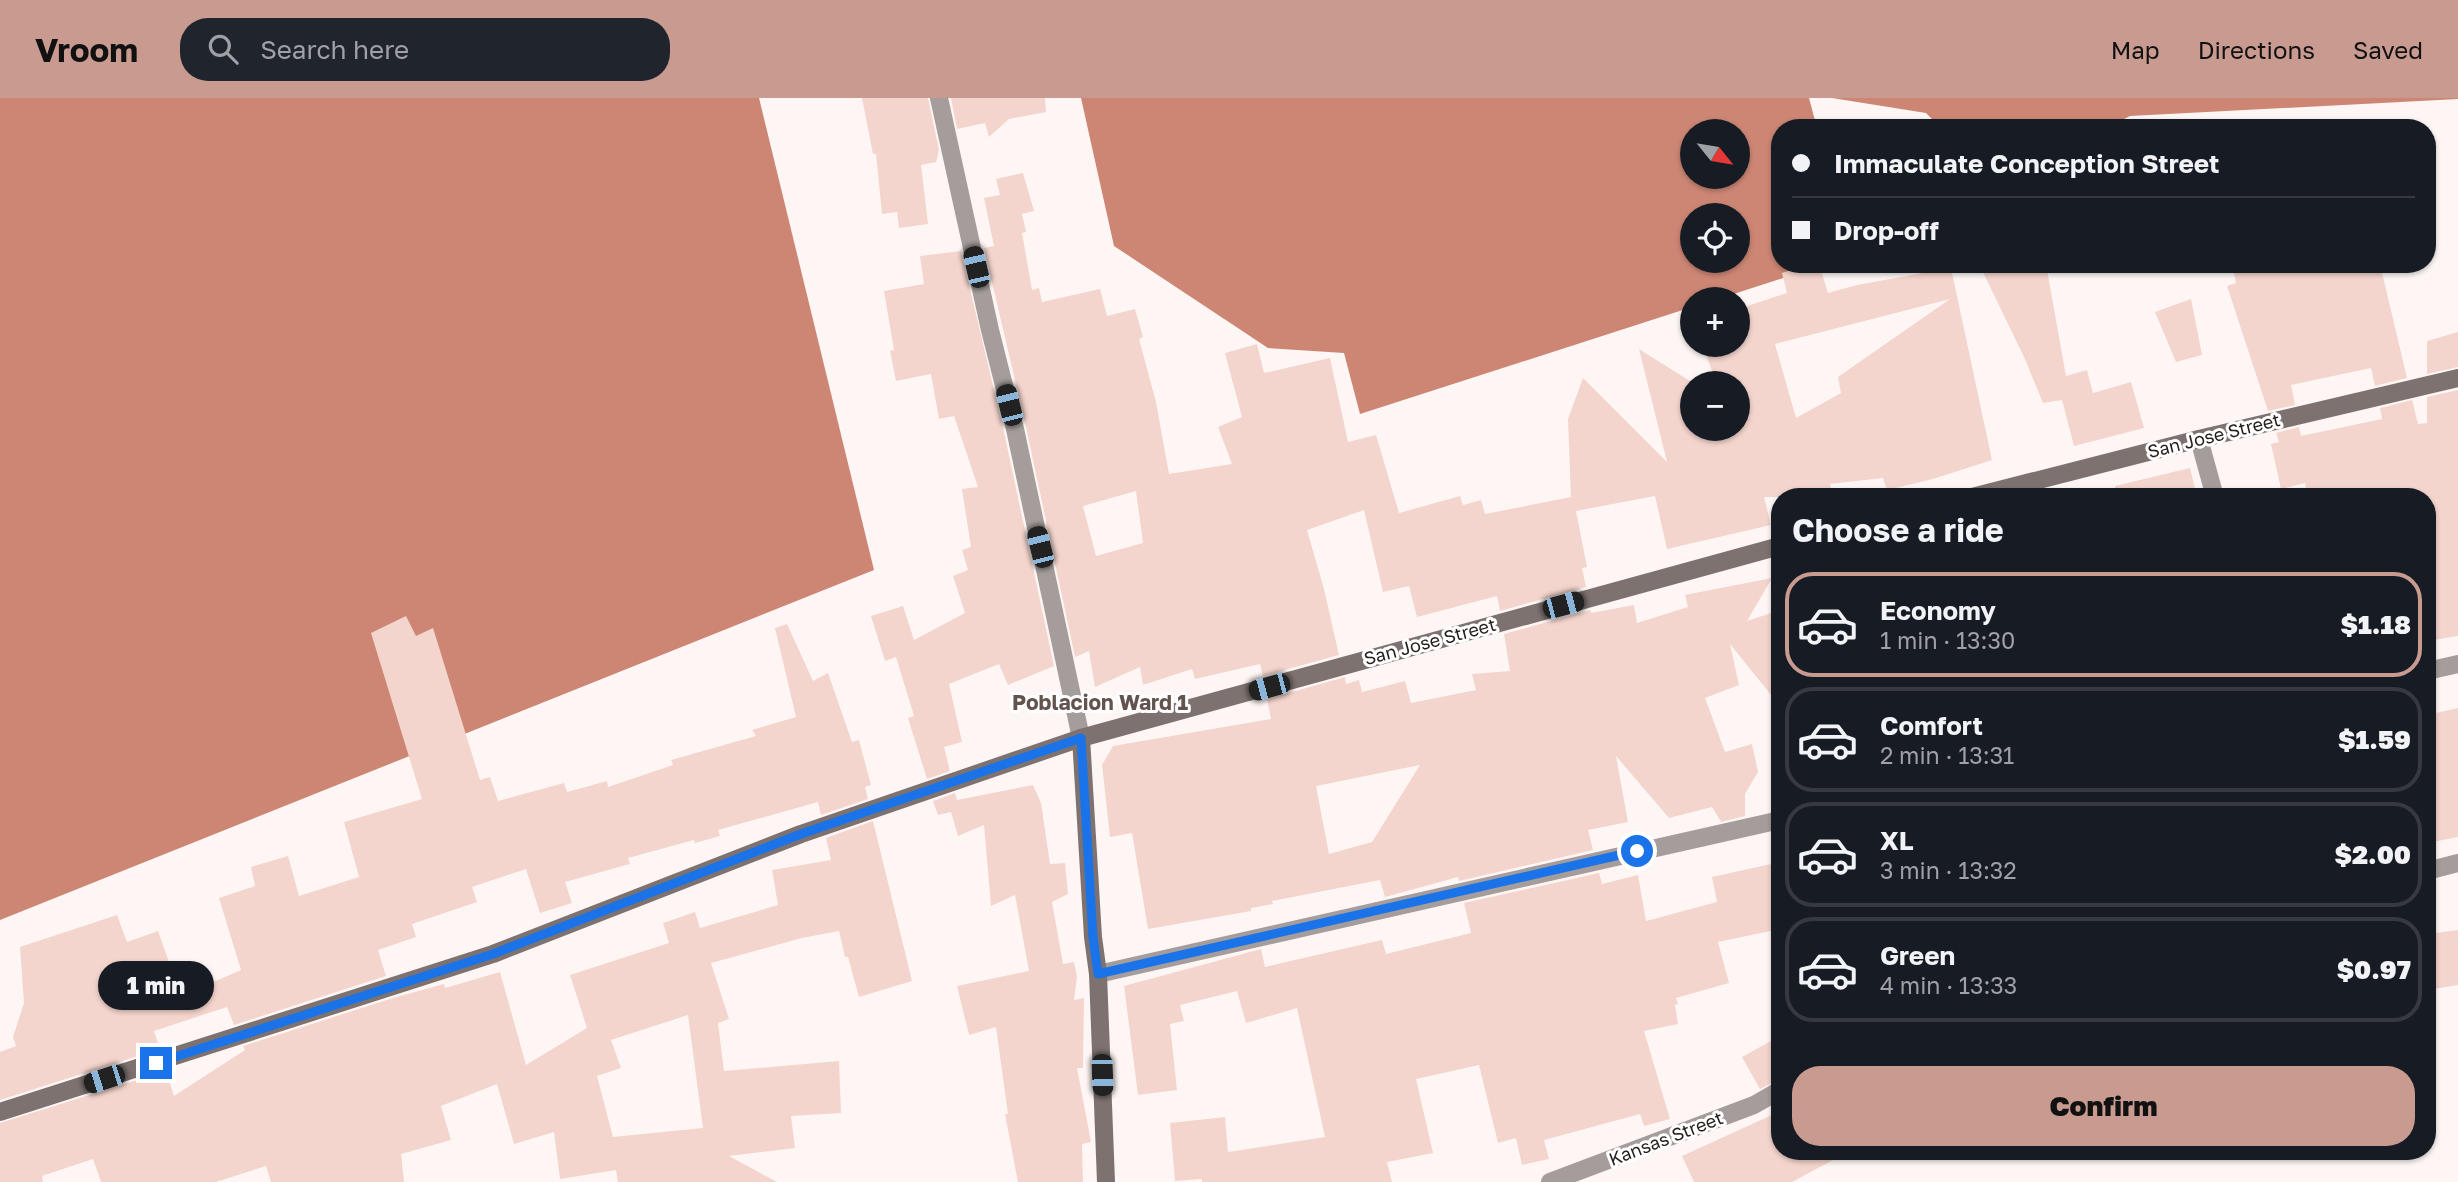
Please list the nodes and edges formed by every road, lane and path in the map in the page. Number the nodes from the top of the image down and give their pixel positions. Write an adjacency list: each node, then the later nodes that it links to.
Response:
1 (939, 98): 9 (street)
2 (2458, 378): 3 (street, San Jose Street)
3 (2199, 439): 4 (street, San Jose Street); 5 (street)
4 (2007, 488)
5 (2213, 488)
6 (1771, 548): 9 (street, San Jose Street)
7 (2458, 664): 8 (street)
8 (2436, 669)
9 (1081, 738): 13 (street); 15 (street, San Jose Street)
10 (1771, 822): 13 (street)
11 (2458, 863): 12 (street)
12 (2436, 869)
13 (1098, 974): 16 (street)
14 (1771, 1095): 17 (street, Kansas Street)
15 (0, 1112)
16 (1106, 1182)
17 (1550, 1182)

